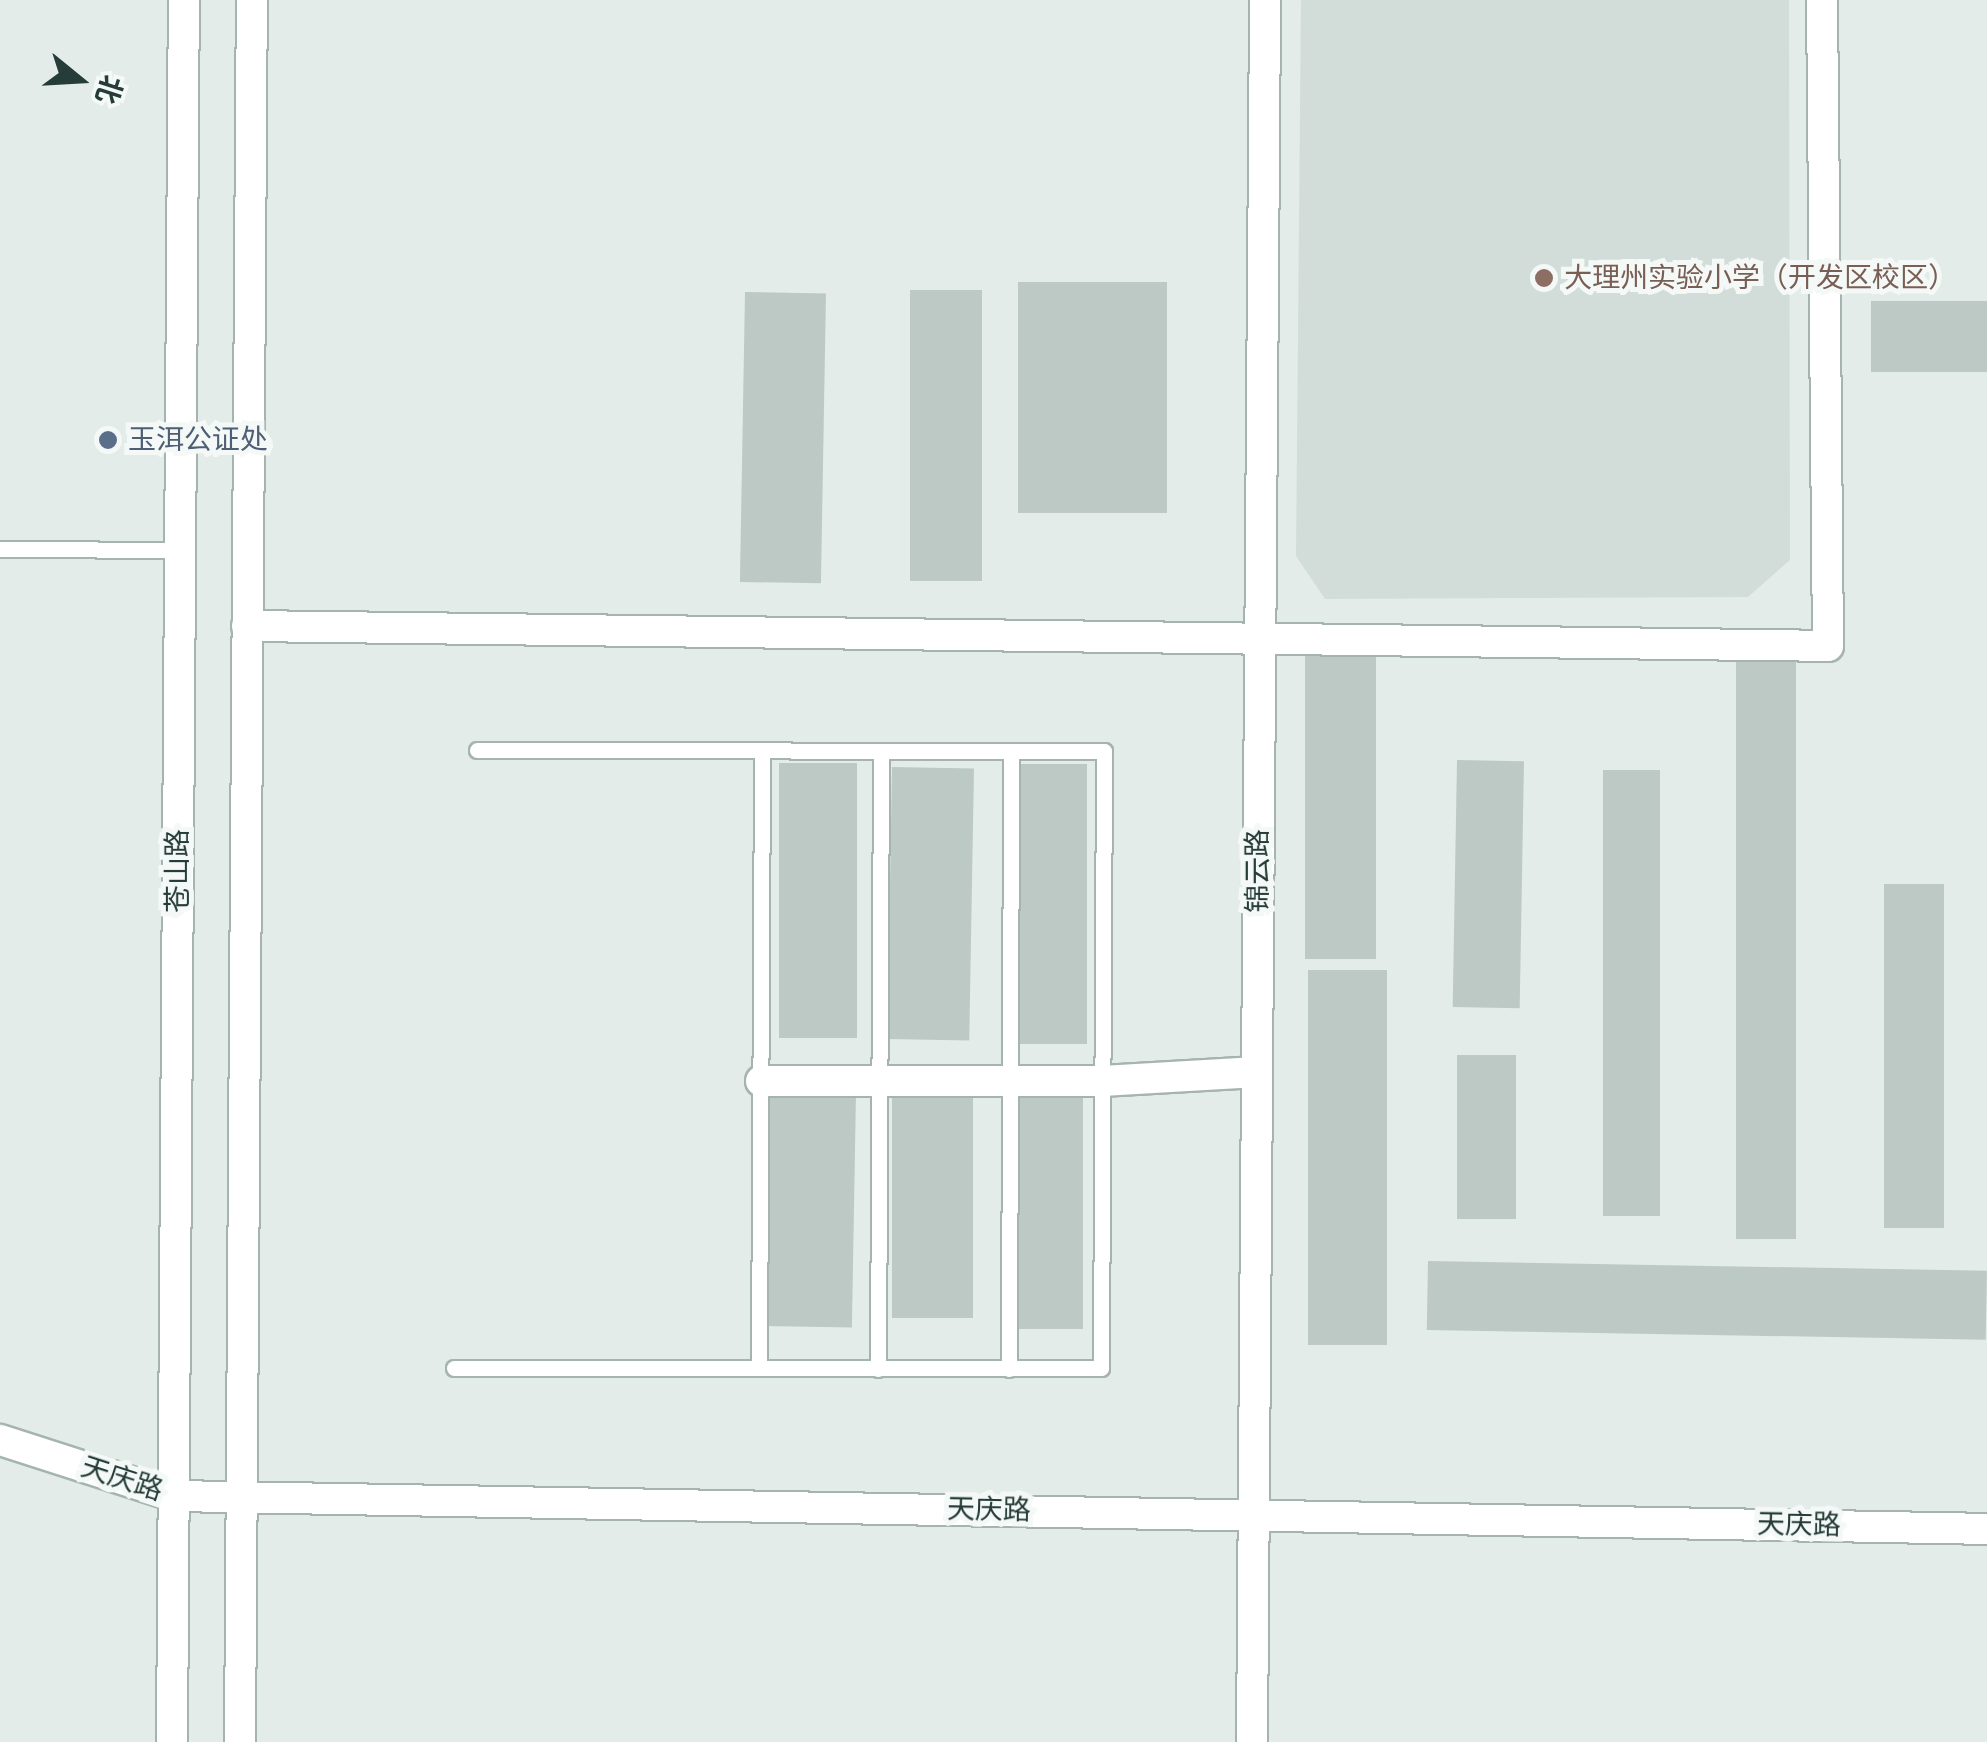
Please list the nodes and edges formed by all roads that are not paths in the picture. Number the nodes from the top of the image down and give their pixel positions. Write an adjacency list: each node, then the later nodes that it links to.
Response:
1 (184, 0): 6 (street, 苍山路)
2 (252, 0): 7 (street)
3 (1265, 0): 8 (street, 锦云路)
4 (1822, 0): 8 (street)
5 (0, 549): 6 (lane)
6 (180, 550): 23 (street, 苍山路)
7 (247, 626): 8 (street); 24 (street)
8 (1260, 643): 13 (street, 锦云路)
9 (478, 750): 10 (lane)
10 (762, 750): 11 (lane); 14 (lane)
11 (880, 750): 12 (lane); 15 (lane)
12 (1011, 750): 16 (lane); 17 (lane)
13 (1257, 1072): 17 (street); 25 (street, 锦云路)
14 (760, 1080): 15 (street); 19 (lane)
15 (879, 1081): 16 (street); 20 (lane)
16 (1010, 1081): 17 (street); 21 (lane)
17 (1102, 1081): 21 (lane)
18 (454, 1368): 19 (lane)
19 (759, 1368): 20 (lane)
20 (878, 1369): 21 (lane)
21 (1009, 1369)
22 (0, 1440): 23 (street, 天庆路)
23 (174, 1496): 24 (street, 天庆路); 27 (street, 苍山路)
24 (242, 1496): 25 (street, 天庆路); 28 (street)
25 (1254, 1515): 26 (street, 天庆路); 29 (street, 锦云路)
26 (1987, 1528)
27 (172, 1742)
28 (240, 1742)
29 (1252, 1742)

